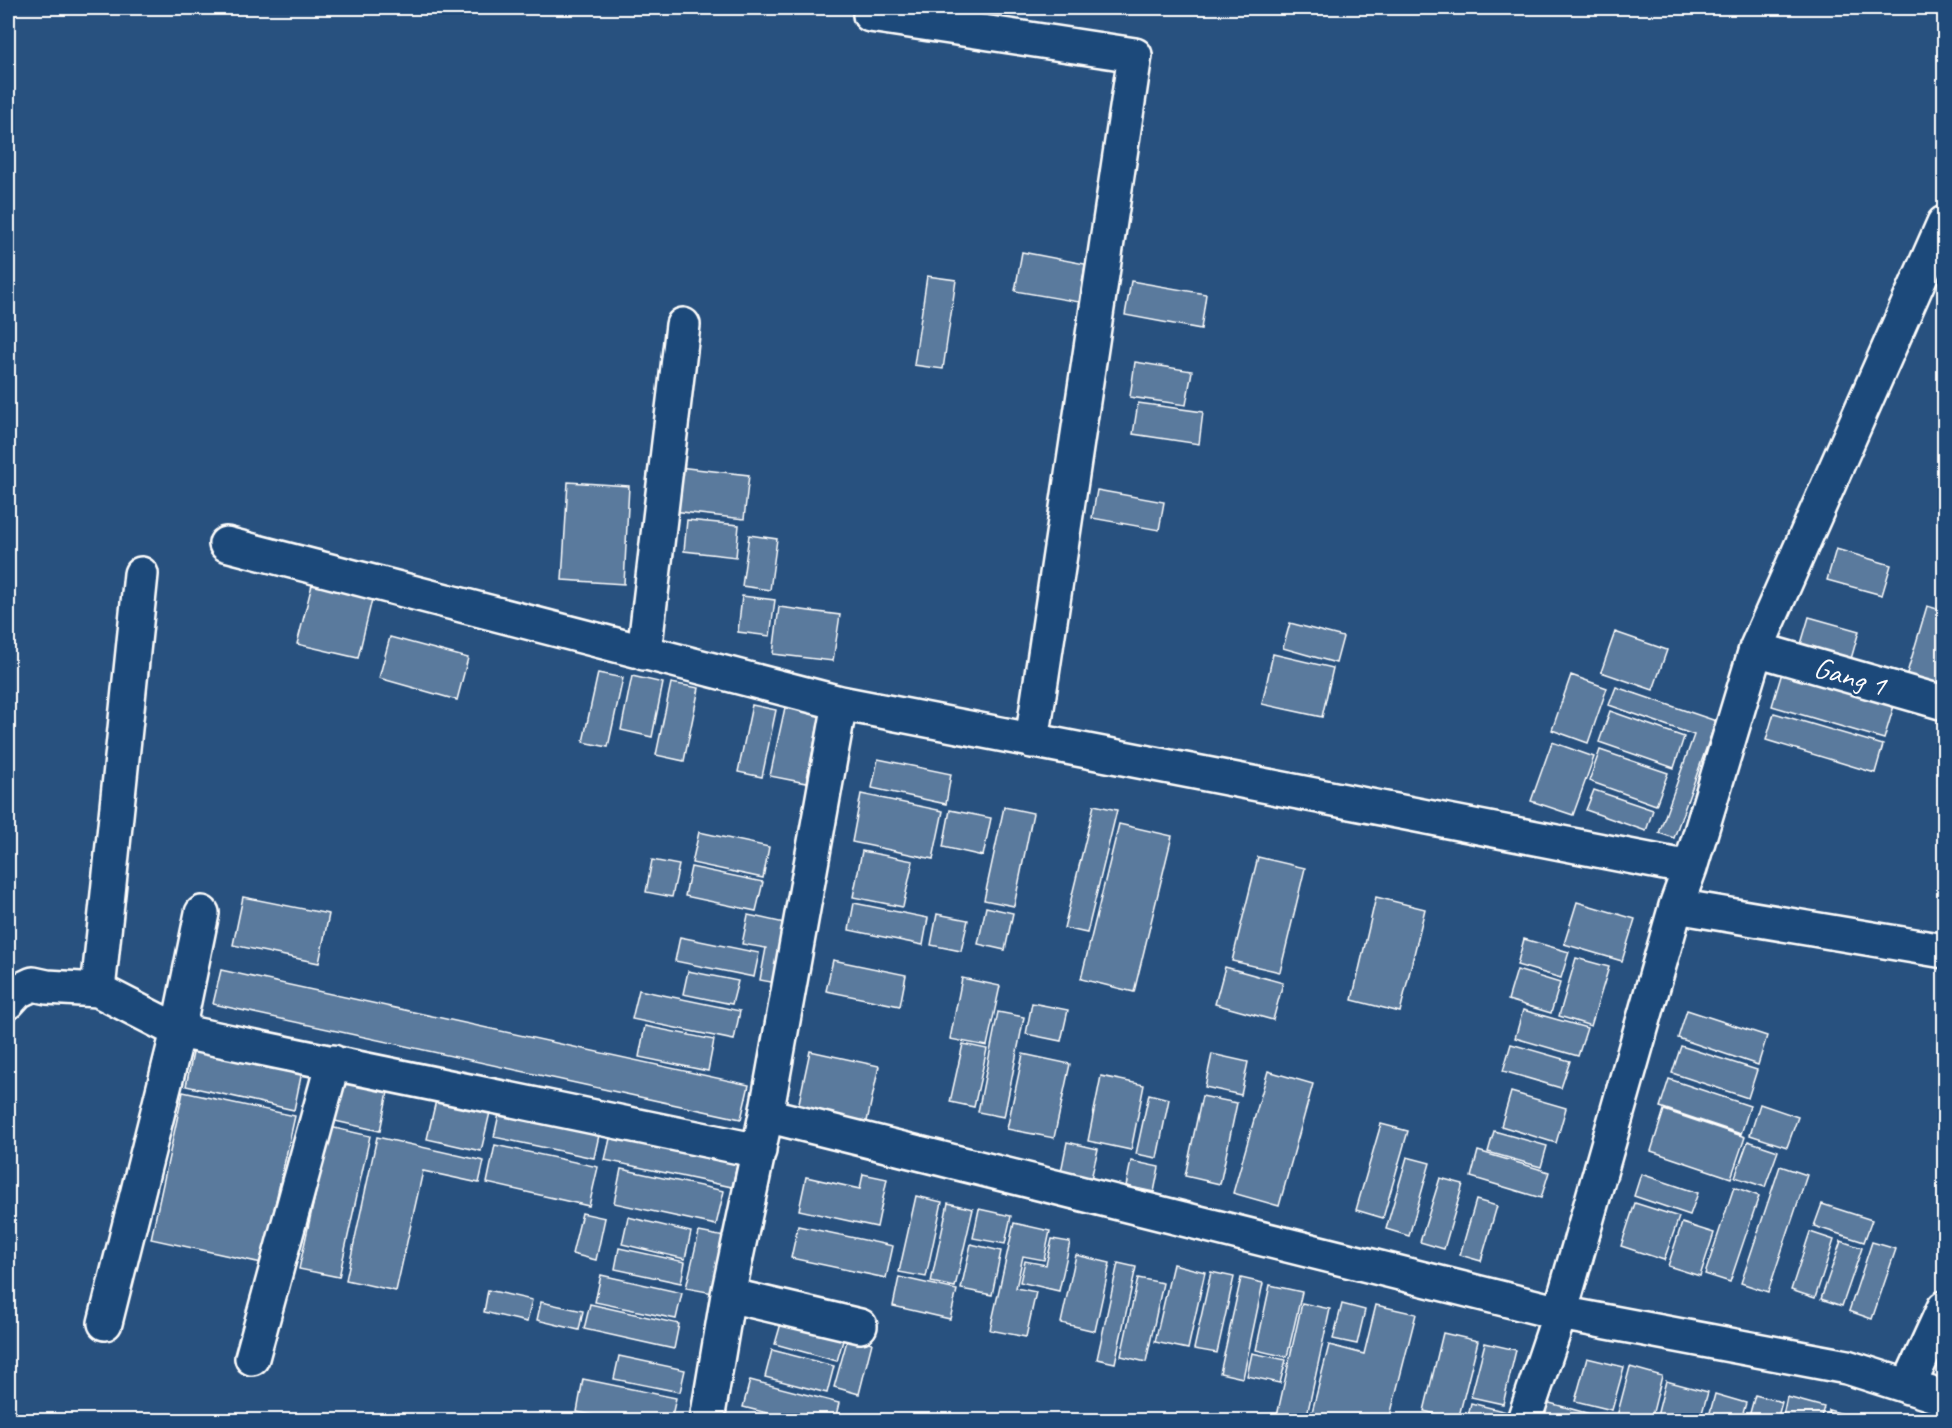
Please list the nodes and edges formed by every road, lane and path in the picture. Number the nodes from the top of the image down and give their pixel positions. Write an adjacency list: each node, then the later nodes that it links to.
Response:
1 (871, 8): 10 (street)
2 (1944, 223): 6 (street)
3 (683, 325): 7 (street)
4 (226, 544): 7 (street)
5 (141, 574): 15 (street)
6 (1756, 649): 9 (street, Gang 1); 11 (street)
7 (644, 652): 8 (street)
8 (840, 703): 10 (street); 19 (street)
9 (1944, 703)
10 (1032, 741): 11 (street)
11 (1690, 868): 12 (street)
12 (1676, 906): 14 (street); 23 (street)
13 (202, 913): 17 (street)
14 (1944, 951)
15 (98, 990): 16 (street); 17 (street)
16 (8, 1002)
17 (178, 1031): 18 (street); 24 (street)
18 (333, 1062): 20 (street); 26 (street)
19 (766, 1115): 20 (street); 23 (street)
20 (759, 1151): 21 (street)
21 (728, 1295): 25 (street); 29 (street)
22 (1944, 1308): 27 (street)
23 (1560, 1313): 27 (street); 30 (street)
24 (105, 1323)
25 (860, 1326)
26 (252, 1358)
27 (1908, 1387): 28 (street)
28 (1944, 1398)
29 (707, 1420)
30 (1524, 1420)

